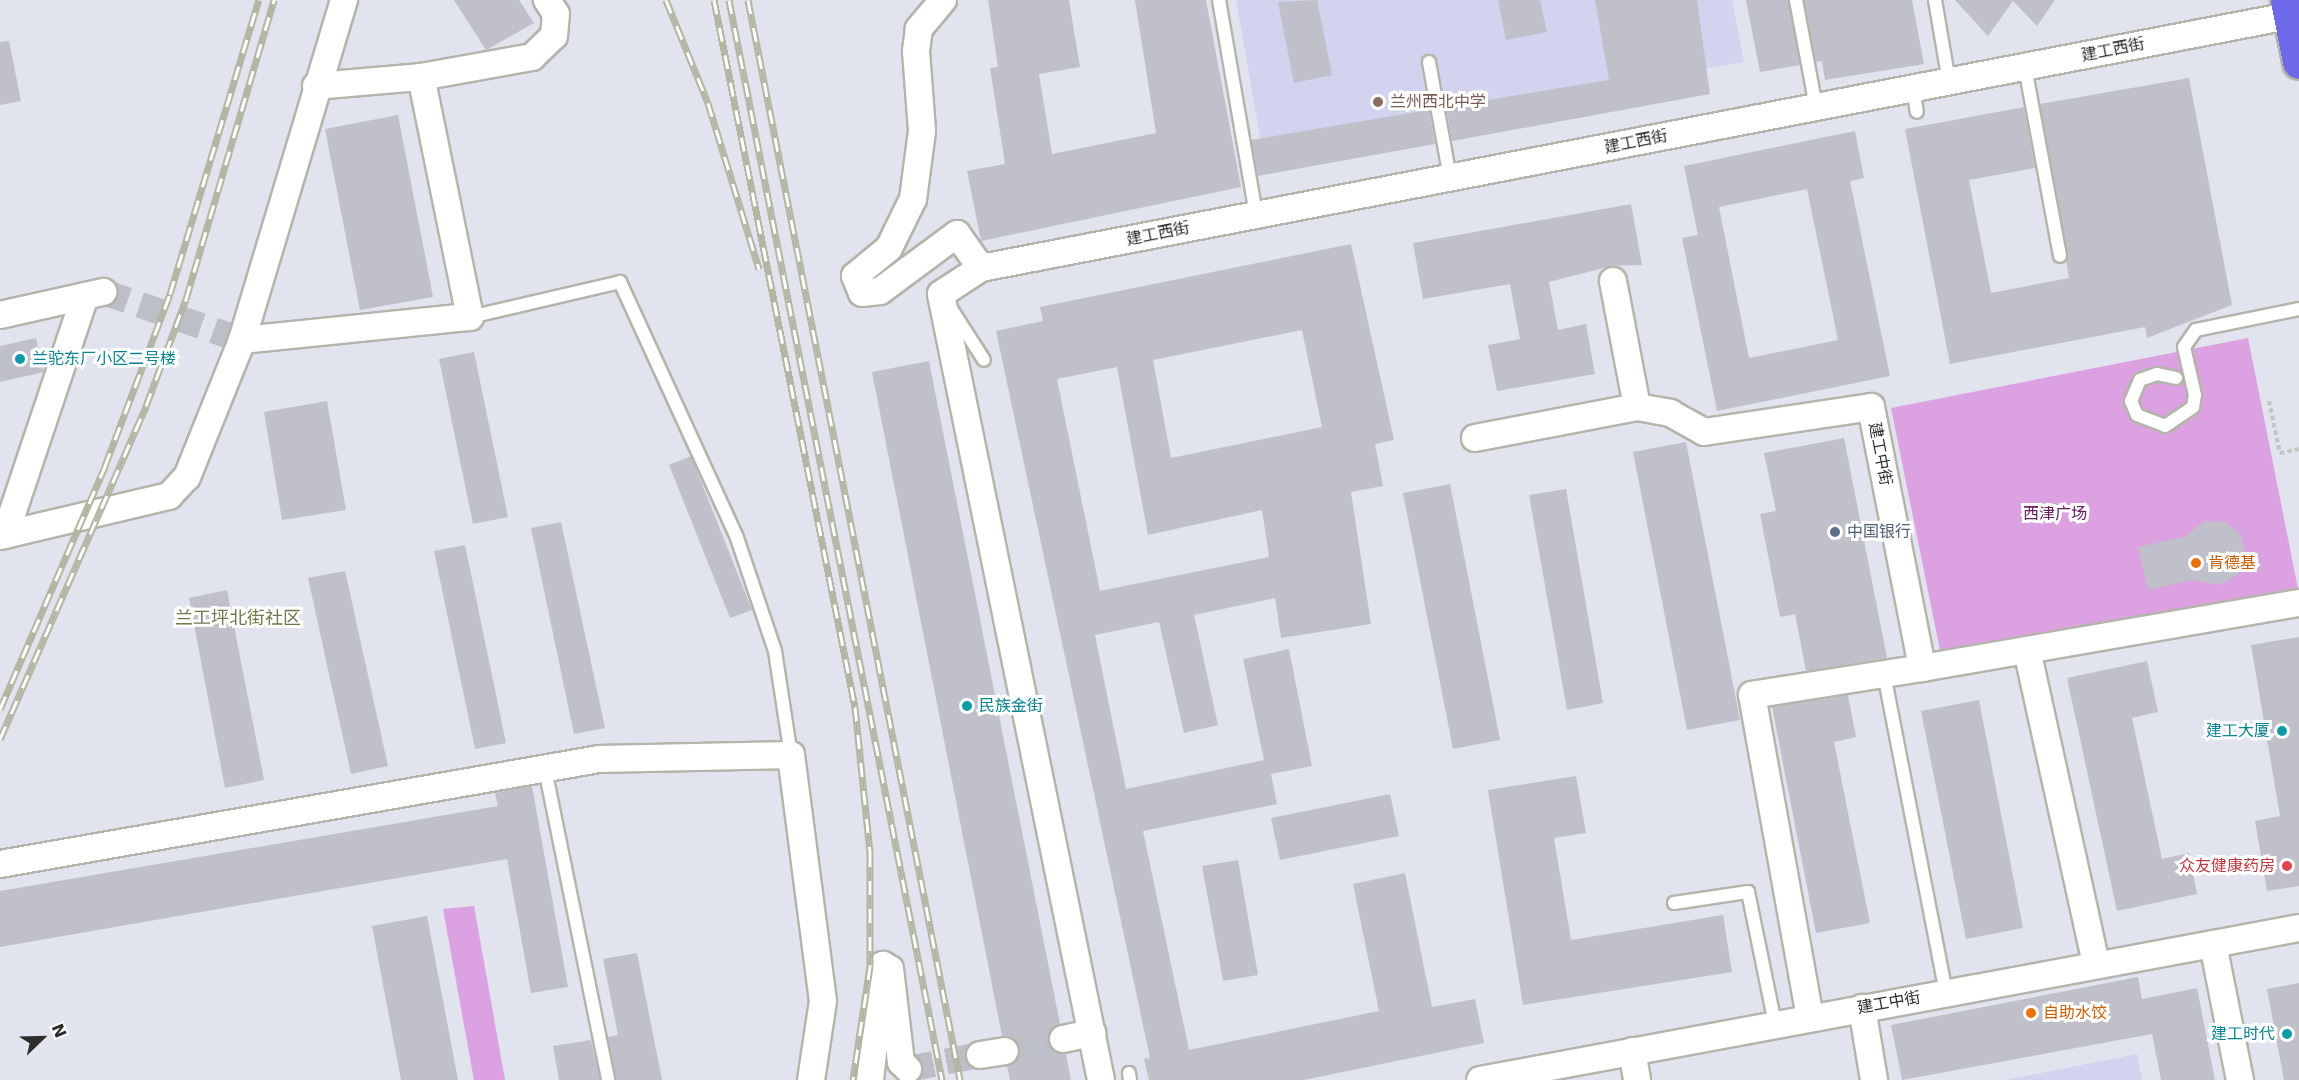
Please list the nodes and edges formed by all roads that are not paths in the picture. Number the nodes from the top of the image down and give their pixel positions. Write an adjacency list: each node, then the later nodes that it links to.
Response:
1 (344, 0): 13 (street)
2 (547, 0): 11 (street)
3 (943, 0): 18 (street)
4 (1218, 0): 16 (lane)
5 (1796, 0): 14 (lane)
6 (1935, 0): 12 (lane)
7 (2292, 10): 9 (main road); 10 (street, 建工西街)
8 (1429, 62): 15 (lane)
9 (2299, 62)
10 (2025, 67): 12 (street, 建工西街); 17 (lane)
11 (421, 77): 13 (street); 23 (street)
12 (1949, 82): 14 (street, 建工西街)
13 (316, 86): 24 (street)
14 (1816, 107): 15 (street, 建工西街)
15 (1450, 178): 16 (street, 建工西街)
16 (1256, 215): 18 (street, 建工西街)
17 (2060, 256)
18 (981, 268): 20 (street)
19 (1613, 281): 27 (street)
20 (941, 294): 25 (lane); 45 (street)
21 (2299, 309): 26 (lane)
22 (0, 315): 29 (street)
23 (470, 317): 24 (street); 34 (lane)
24 (242, 340): 29 (street)
25 (984, 360)
26 (2176, 378)
27 (1638, 407): 28 (street, 建工中街); 32 (street, 建工中街)
28 (1475, 438)
29 (2, 535)
30 (2299, 603): 31 (street)
31 (2027, 650): 32 (street); 40 (street)
32 (1922, 668): 33 (street)
33 (1884, 674): 41 (lane); 43 (street)
34 (790, 755): 35 (street); 51 (street)
35 (545, 769): 36 (street); 50 (lane)
36 (0, 864)
37 (1674, 903): 44 (lane)
38 (2299, 928): 39 (street, 建工中街)
39 (2213, 944): 40 (street, 建工中街); 57 (street)
40 (2096, 965): 41 (street, 建工中街)
41 (1946, 992): 42 (street, 建工中街)
42 (1862, 1008): 43 (street, 建工中街); 56 (street)
43 (1810, 1017): 44 (street, 建工中街)
44 (1775, 1024): 47 (street, 建工中街)
45 (1092, 1033): 46 (street); 53 (street)
46 (1063, 1040)
47 (1632, 1051): 49 (street, 建工中街); 55 (street)
48 (908, 1069): 52 (street)
49 (1552, 1073): 54 (street, 建工中街)
50 (608, 1080)
51 (811, 1080)
52 (870, 1080)
53 (1101, 1080)
54 (1480, 1080)
55 (1637, 1080)
56 (1874, 1080)
57 (2240, 1080)

